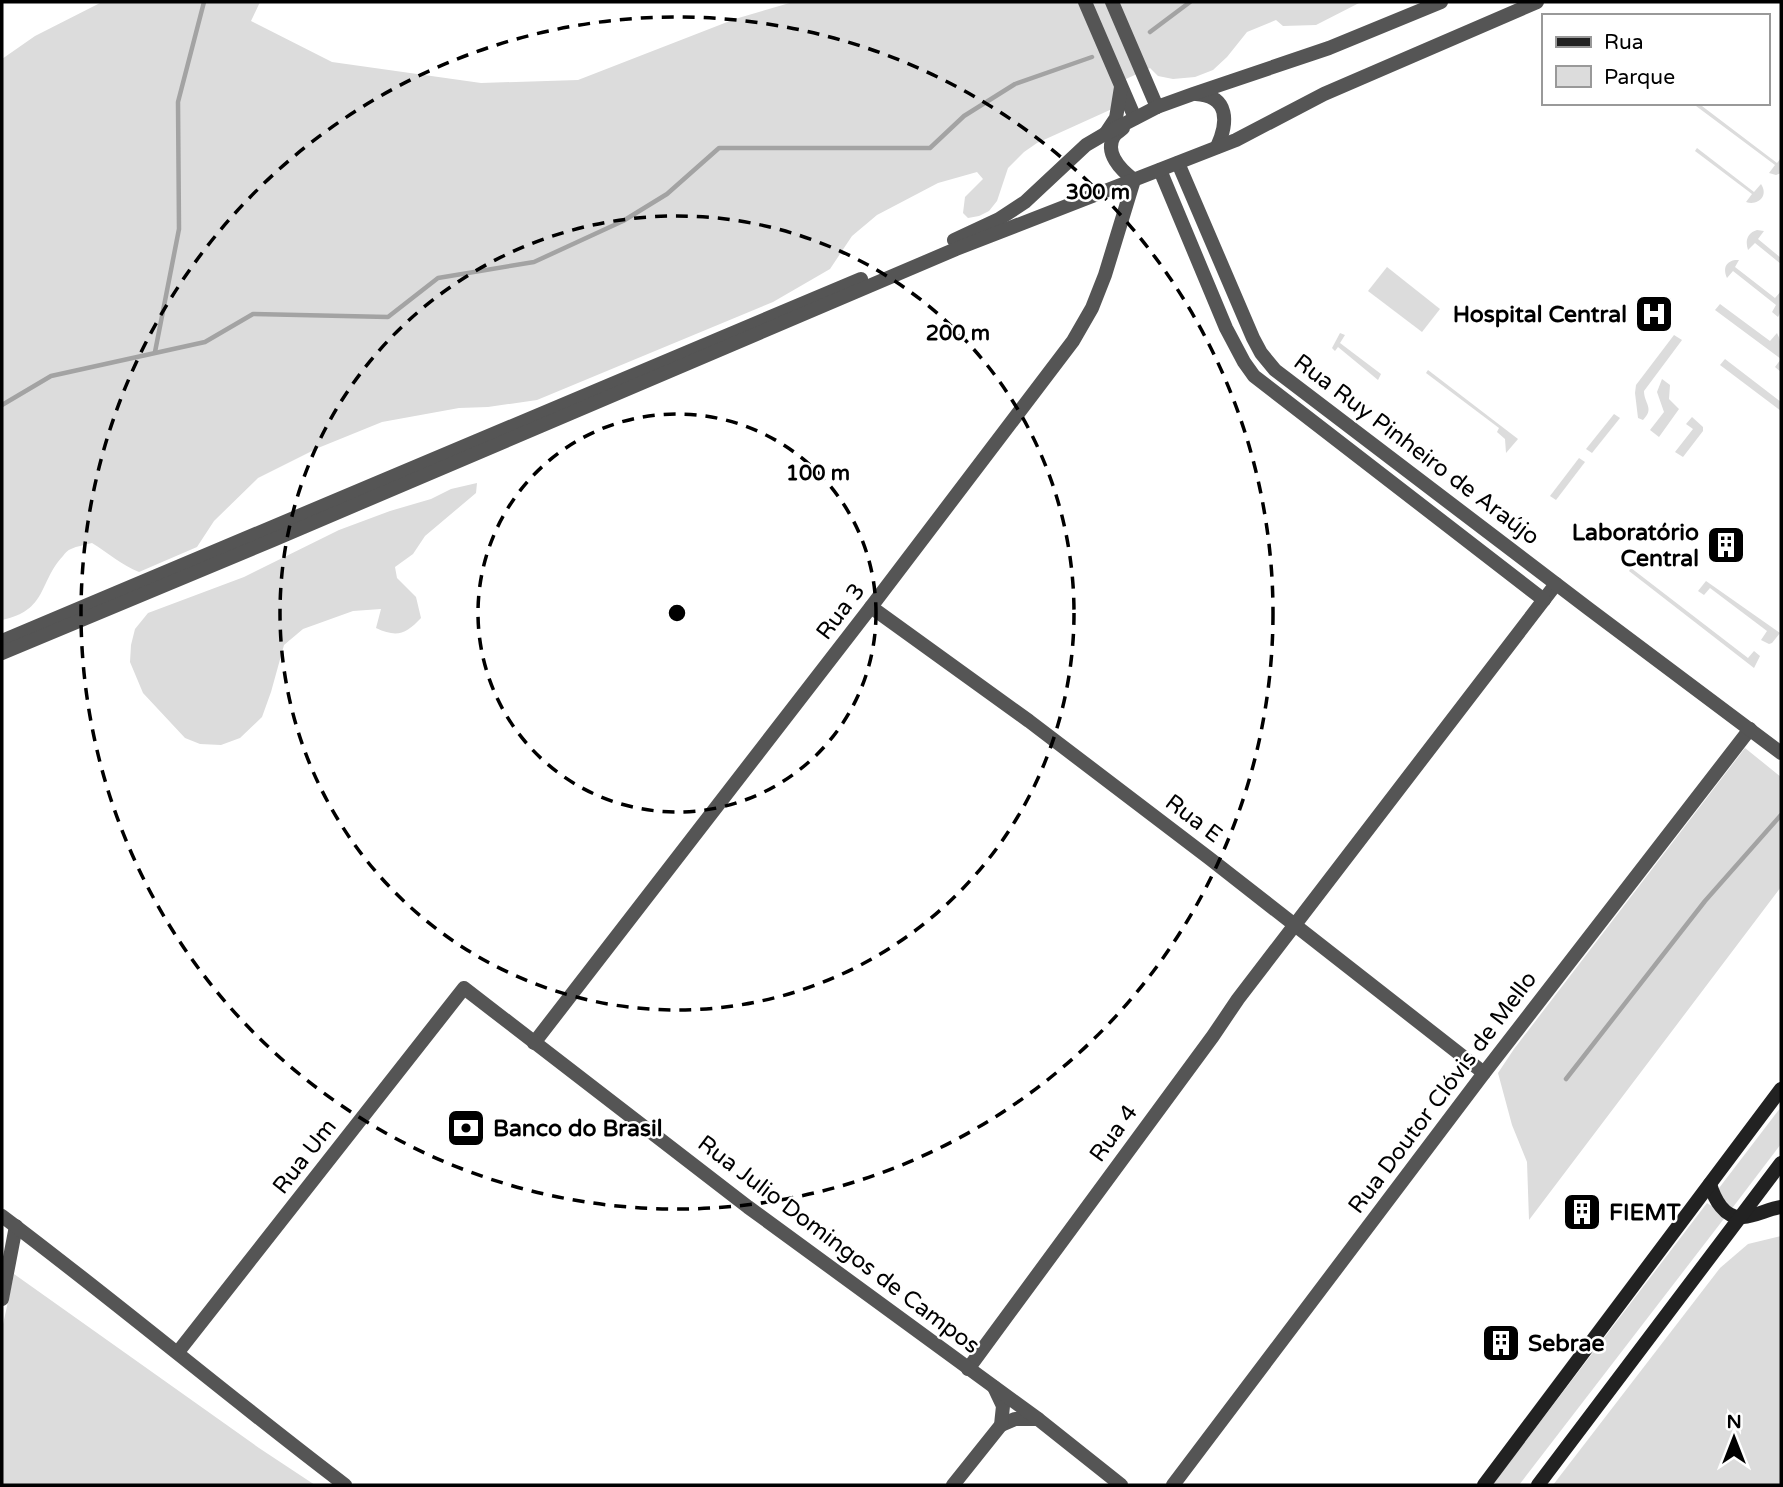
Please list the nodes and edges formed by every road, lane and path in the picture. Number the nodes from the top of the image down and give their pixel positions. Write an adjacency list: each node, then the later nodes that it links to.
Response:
1 (1085, 2): 5 (street)
2 (1112, 2): 7 (street)
3 (1441, 2): 6 (street)
4 (1536, 2): 10 (street)
5 (1121, 86): 8 (street); 9 (street)
6 (1193, 94): 7 (street); 10 (street)
7 (1157, 107): 8 (street)
8 (1133, 119): 9 (street); 13 (street)
9 (1106, 133): 17 (street)
10 (1217, 147): 11 (street)
11 (1178, 163): 12 (street); 14 (street, Rua Ruy Pinheiro de Araújo)
12 (1160, 170): 13 (street); 15 (street, Rua Ruy Pinheiro de Araújo)
13 (1133, 180): 16 (street, Rua 3); 18 (street)
14 (1556, 584): 15 (street, Rua 4); 19 (street, Rua Ruy Pinheiro de Araújo)
15 (1545, 600): 21 (street, Rua 4)
16 (871, 607): 21 (street, Rua E); 23 (street, Rua 3)
17 (2, 641)
18 (2, 653)
19 (1750, 729): 20 (street, Rua Ruy Pinheiro de Araújo); 24 (street, Rua Doutor Clóvis de Mello)
20 (1781, 753)
21 (1295, 925): 24 (street, Rua E); 34 (street, Rua 4)
22 (464, 988): 23 (street, Rua Julio Domingos de Campos); 33 (street, Rua Um)
23 (534, 1043): 34 (street, Rua Julio Domingos de Campos)
24 (1483, 1073): 41 (street, Rua Doutor Clóvis de Mello)
25 (1780, 1092): 27 (main road)
26 (1781, 1163): 30 (main road)
27 (1710, 1184): 30 (main road); 42 (main road)
28 (1781, 1207): 30 (main road)
29 (2, 1216): 31 (street)
30 (1741, 1218): 43 (main road)
31 (16, 1226): 32 (street); 33 (street)
32 (2, 1299)
33 (178, 1352): 38 (street)
34 (968, 1368): 35 (street, Rua Julio Domingos de Campos)
35 (993, 1387): 36 (street, Rua Julio Domingos de Campos); 37 (street)
36 (1038, 1419): 37 (street); 40 (street, Rua Julio Domingos de Campos)
37 (1001, 1425): 39 (street)
38 (345, 1485)
39 (953, 1485)
40 (1121, 1485)
41 (1172, 1485)
42 (1484, 1485)
43 (1538, 1485)

